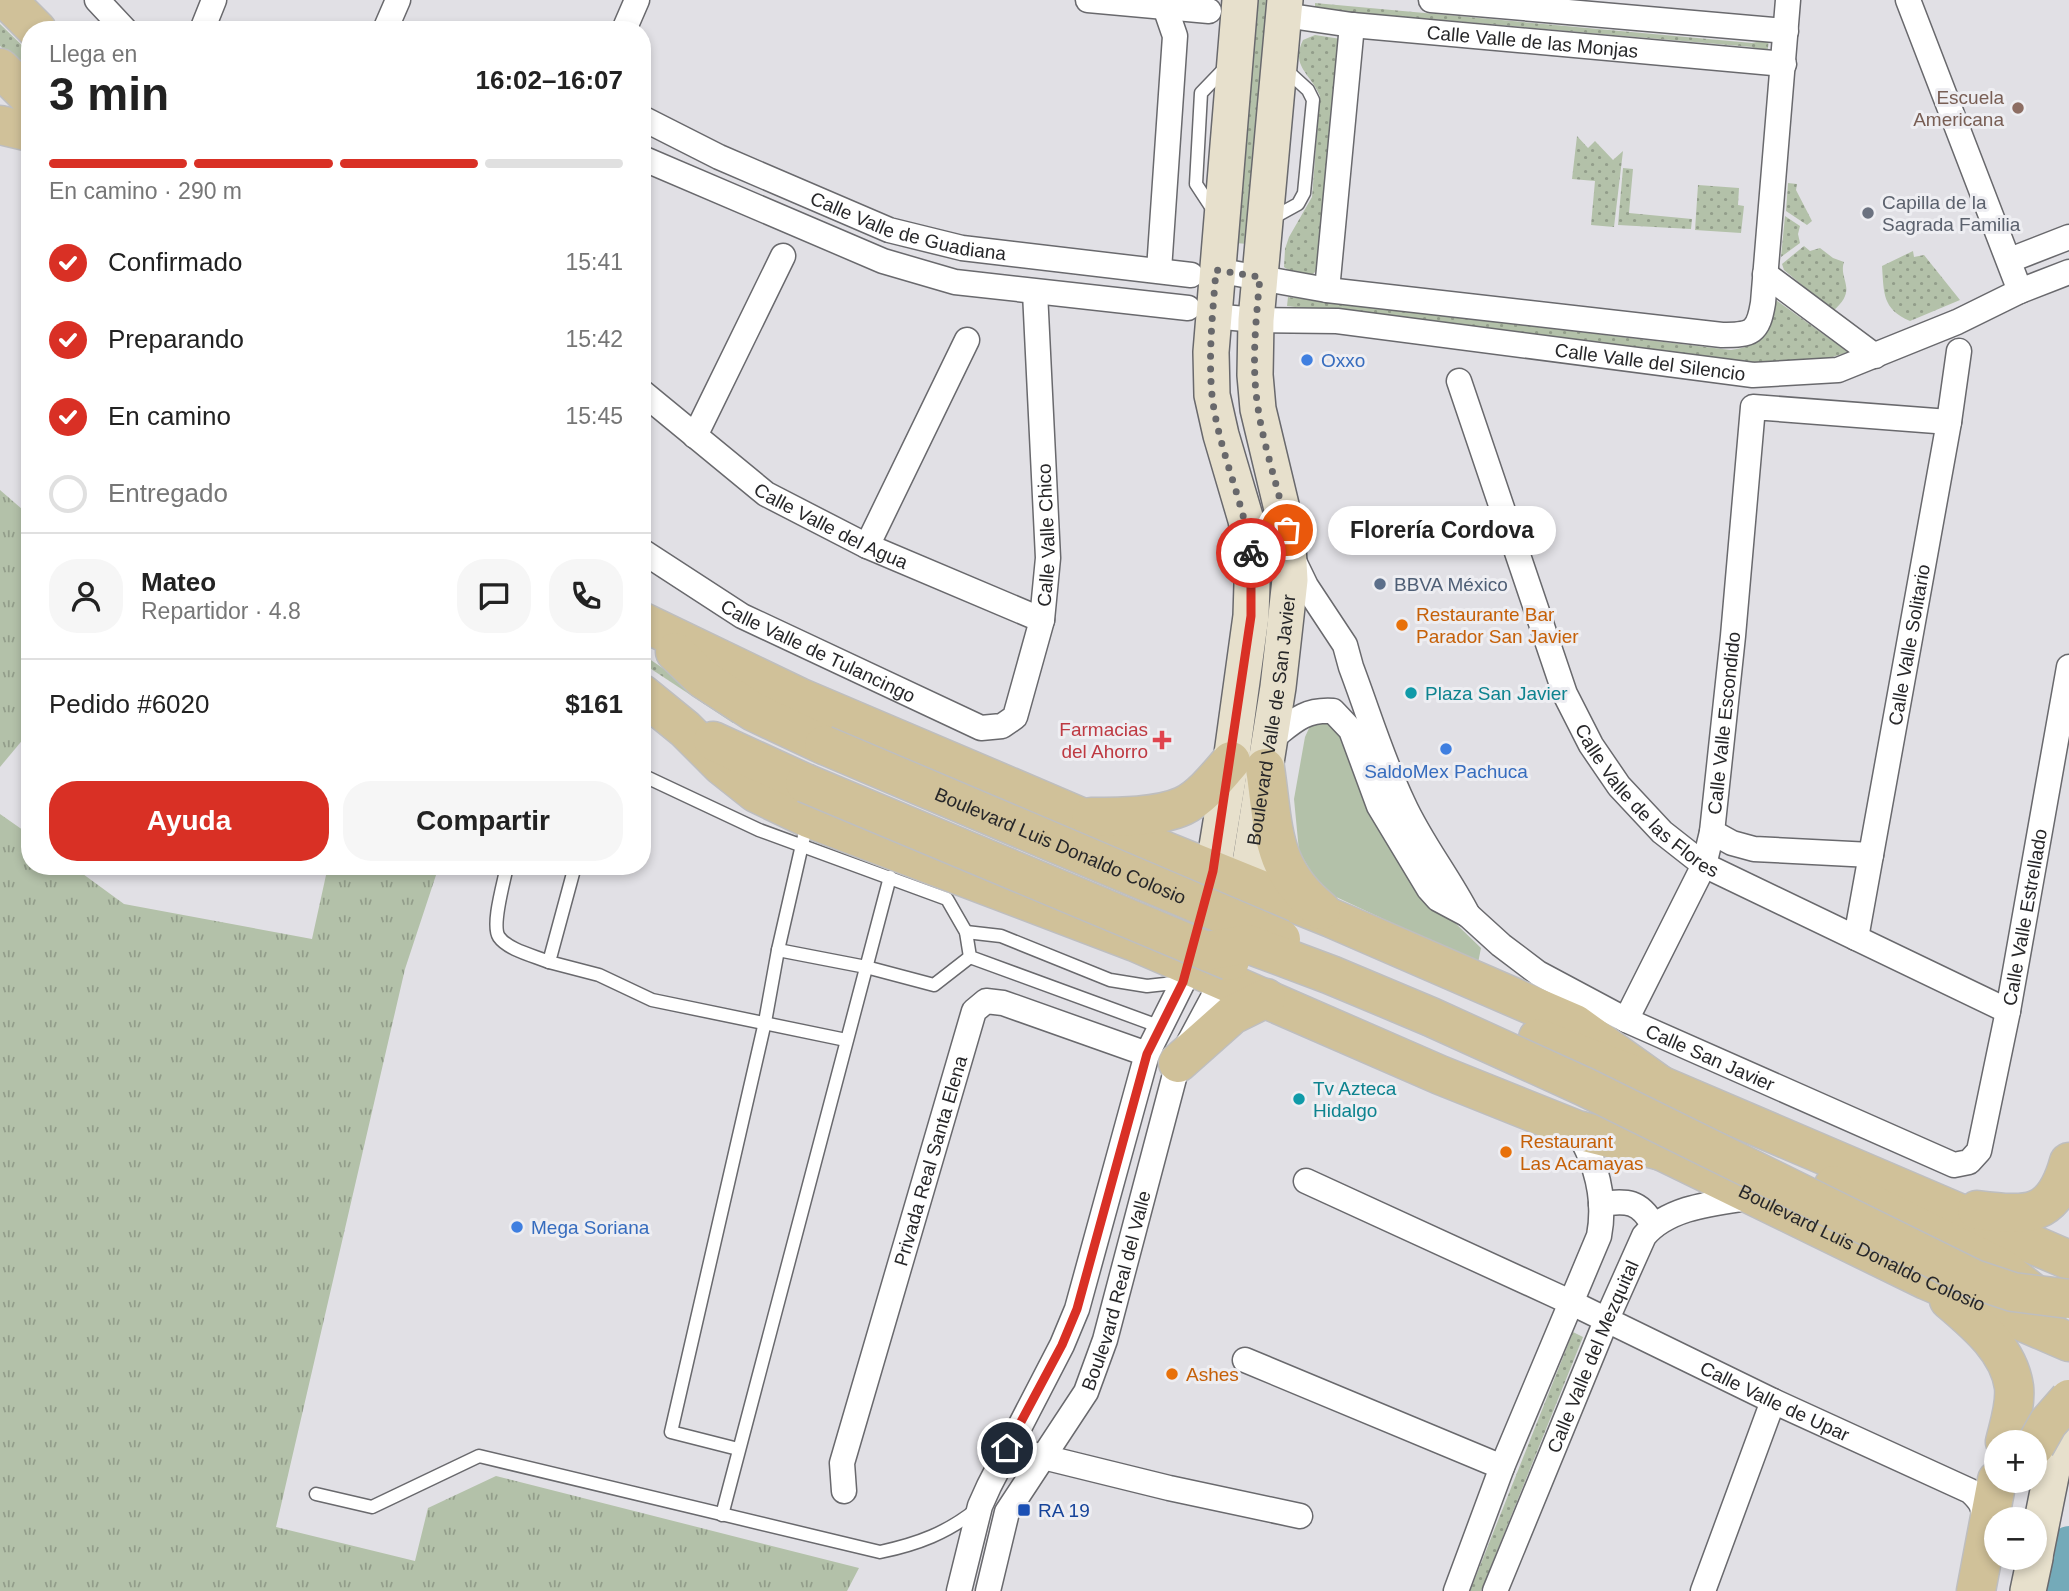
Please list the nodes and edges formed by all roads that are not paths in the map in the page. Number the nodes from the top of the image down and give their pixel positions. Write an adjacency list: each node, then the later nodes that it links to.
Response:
1 (7, 0): 15 (main road)
2 (97, 0): 16 (street)
3 (214, 0): 17 (street)
4 (398, 0): 18 (street)
5 (637, 0): 19 (street)
6 (1088, 0): 12 (street)
7 (1432, 0): 10 (street, Calle Valle de las Monjas)
8 (1788, 0): 21 (street)
9 (1908, 0): 31 (street)
10 (1494, 3): 14 (street, Calle Valle de las Monjas)
11 (1224, 5): 12 (street); 33 (main road, Boulevard Valle de San Javier)
12 (1165, 7): 32 (street)
13 (1285, 7): 20 (street, Calle Valle de las Monjas); 36 (main road, Boulevard Valle de San Javier)
14 (1635, 9): 21 (street, Calle Valle de las Monjas)
15 (28, 21)
16 (117, 21)
17 (206, 21)
18 (389, 21)
19 (628, 21)
20 (1352, 25): 22 (street, Calle Valle de las Monjas); 37 (street)
21 (1786, 31): 22 (street)
22 (1784, 64): 35 (street)
23 (0, 68): 24 (main road)
24 (21, 89)
25 (651, 123): 32 (street, Calle Valle de Guadiana)
26 (0, 125): 27 (main road)
27 (21, 130)
28 (651, 162): 39 (street, Calle Valle de Guadiana)
29 (2069, 237): 31 (street)
30 (783, 256): 48 (street)
31 (2010, 260): 38 (street)
32 (1159, 270): 33 (street, Calle Valle de Guadiana)
33 (1203, 272): 36 (street, Calle Valle del Silencio); 40 (main road, Boulevard Valle de San Javier)
34 (2069, 272): 38 (street, Calle Valle del Silencio)
35 (1765, 274): 37 (street, Calle Valle del Silencio); 44 (street)
36 (1260, 277): 37 (street, Calle Valle del Silencio); 41 (main road, Boulevard Valle de San Javier)
37 (1327, 290)
38 (2020, 291): 44 (street, Calle Valle del Silencio)
39 (1035, 292): 40 (street, Calle Valle de Guadiana); 52 (street, Calle Valle Chico)
40 (1200, 312): 41 (street, Calle Valle del Silencio); 60 (main road, Boulevard Valle de San Javier)
41 (1255, 320): 44 (street, Calle Valle del Silencio); 50 (main road, Boulevard Valle de San Javier)
42 (967, 340): 49 (street)
43 (1959, 351): 47 (street, Calle Valle Solitario)
44 (1875, 356)
45 (1459, 381): 68 (street, Calle Valle de las Flores)
46 (651, 399): 48 (street, Calle Valle del Agua)
47 (1949, 422): 65 (street, Calle Valle Escondido); 67 (street, Calle Valle Solitario)
48 (695, 436): 49 (street, Calle Valle del Agua)
49 (867, 546): 52 (street, Calle Valle del Agua)
50 (1290, 553): 55 (street, Calle San Javier); 60 (main road, Boulevard Valle de San Javier)
51 (651, 557): 59 (street, Calle Valle de Tulancingo)
52 (1042, 620): 59 (street, Calle Valle Chico)
53 (651, 626): 64 (main road, Boulevard Luis Donaldo Colosio)
54 (651, 630): 90 (main road, Boulevard Luis Donaldo Colosio, bridge)
55 (1351, 667): 58 (street); 62 (street, Calle San Javier)
56 (2069, 667): 84 (street, Calle Valle Estrellado)
57 (651, 701): 63 (main road, Boulevard Luis Donaldo Colosio)
58 (1333, 711): 60 (street); 62 (street, Calle San Javier)
59 (1002, 726)
60 (1255, 756): 64 (main road); 69 (main road, Boulevard Valle de San Javier); 73 (main road, Boulevard Valle de San Javier); 74 (main road)
61 (651, 779): 63 (lane)
62 (1393, 809): 85 (street, Calle San Javier)
63 (805, 815): 72 (lane); 77 (main road, Boulevard Luis Donaldo Colosio); 78 (lane); 82 (main road, Boulevard Luis Donaldo Colosio, bridge)
64 (1081, 817): 66 (main road, Boulevard Luis Donaldo Colosio)
65 (1712, 832): 67 (street, Calle Valle de las Flores); 68 (street, Calle Valle Escondido)
66 (1166, 852): 69 (main road, Boulevard Luis Donaldo Colosio); 77 (main road)
67 (1871, 855): 76 (street, Calle Valle Solitario)
68 (1704, 865): 76 (street, Calle Valle de las Flores); 85 (street, Calle Valle Escondido)
69 (1213, 871): 73 (main road, Boulevard Luis Donaldo Colosio); 82 (main road, Boulevard Valle de San Javier)
70 (505, 875): 80 (lane)
71 (573, 875): 80 (lane)
72 (890, 877): 75 (lane); 81 (lane)
73 (1251, 886): 74 (main road, Boulevard Luis Donaldo Colosio); 82 (main road, Boulevard Valle de San Javier)
74 (1318, 913): 83 (main road); 90 (main road, Boulevard Luis Donaldo Colosio)
75 (965, 932): 79 (lane); 82 (lane)
76 (1856, 938): 84 (street, Calle Valle de las Flores)
77 (1135, 942): 82 (main road, Boulevard Luis Donaldo Colosio)
78 (778, 950): 81 (lane); 86 (lane)
79 (970, 957): 81 (lane); 87 (lane)
80 (549, 962): 86 (lane)
81 (866, 967): 88 (lane)
82 (1200, 969): 83 (main road, Boulevard Luis Donaldo Colosio); 87 (street, Boulevard Real del Valle); 89 (street, Boulevard Real del Valle); 92 (main road, Boulevard Luis Donaldo Colosio, bridge); 104 (main road, bridge)
83 (1269, 999): 89 (main road); 91 (main road, Boulevard Luis Donaldo Colosio)
84 (2008, 1011): 93 (street, Calle Valle Estrellado)
85 (1626, 1020): 93 (street, Calle San Javier)
86 (765, 1022): 88 (lane); 114 (lane)
87 (1161, 1027): 89 (street, Boulevard Real del Valle)
88 (846, 1040): 114 (lane)
89 (1162, 1058): 113 (street, Boulevard Real del Valle); 115 (street, Boulevard Real del Valle); 117 (street, Privada Real Santa Elena)
90 (1676, 1092): 98 (main road, Boulevard Luis Donaldo Colosio); 107 (main road)
91 (1577, 1130): 92 (main road, Boulevard Luis Donaldo Colosio); 97 (street)
92 (1658, 1150): 96 (main road, Boulevard Luis Donaldo Colosio)
93 (1969, 1162)
94 (2069, 1165): 98 (main road)
95 (1306, 1181): 105 (street, Calle Valle de Upar)
96 (1758, 1197): 99 (street); 103 (main road, Boulevard Luis Donaldo Colosio)
97 (1601, 1204): 99 (street); 100 (street)
98 (1945, 1206): 102 (main road, Boulevard Luis Donaldo Colosio)
99 (1653, 1225): 101 (street, Calle Valle del Mezquital)
100 (1599, 1236): 101 (street); 105 (street)
101 (1637, 1250): 106 (street, Calle Valle del Mezquital)
102 (2069, 1260)
103 (1926, 1280): 108 (main road, Boulevard Luis Donaldo Colosio); 112 (main road)
104 (2069, 1299)
105 (1570, 1302): 106 (street, Calle Valle de Upar); 116 (street)
106 (1606, 1321): 110 (street, Calle Valle de Upar); 132 (street, Calle Valle del Mezquital)
107 (2069, 1328)
108 (2069, 1342)
109 (1245, 1360): 116 (street)
110 (1773, 1401): 118 (street, Calle Valle de Upar); 133 (street)
111 (2058, 1418): 112 (main road); 123 (main road)
112 (2009, 1427)
113 (1007, 1448): 115 (street); 122 (street, Boulevard Real del Valle)
114 (738, 1449): 125 (lane)
115 (1045, 1458): 124 (street, Boulevard Real del Valle); 126 (street)
116 (1502, 1468): 131 (street)
117 (844, 1490)
118 (1984, 1490)
119 (1988, 1493): 134 (street)
120 (1989, 1493): 135 (main road)
121 (316, 1494): 125 (lane)
122 (980, 1506): 124 (street); 125 (lane); 129 (street, Boulevard Real del Valle)
123 (2043, 1507)
124 (1007, 1512): 130 (street, Boulevard Real del Valle)
125 (722, 1515)
126 (1300, 1516)
127 (2006, 1570): 136 (main road)
128 (2032, 1570): 137 (main road)
129 (959, 1591)
130 (988, 1591)
131 (1456, 1591)
132 (1495, 1591)
133 (1703, 1591)
134 (1969, 1591)
135 (1976, 1591)
136 (2002, 1591)
137 (2028, 1591)

